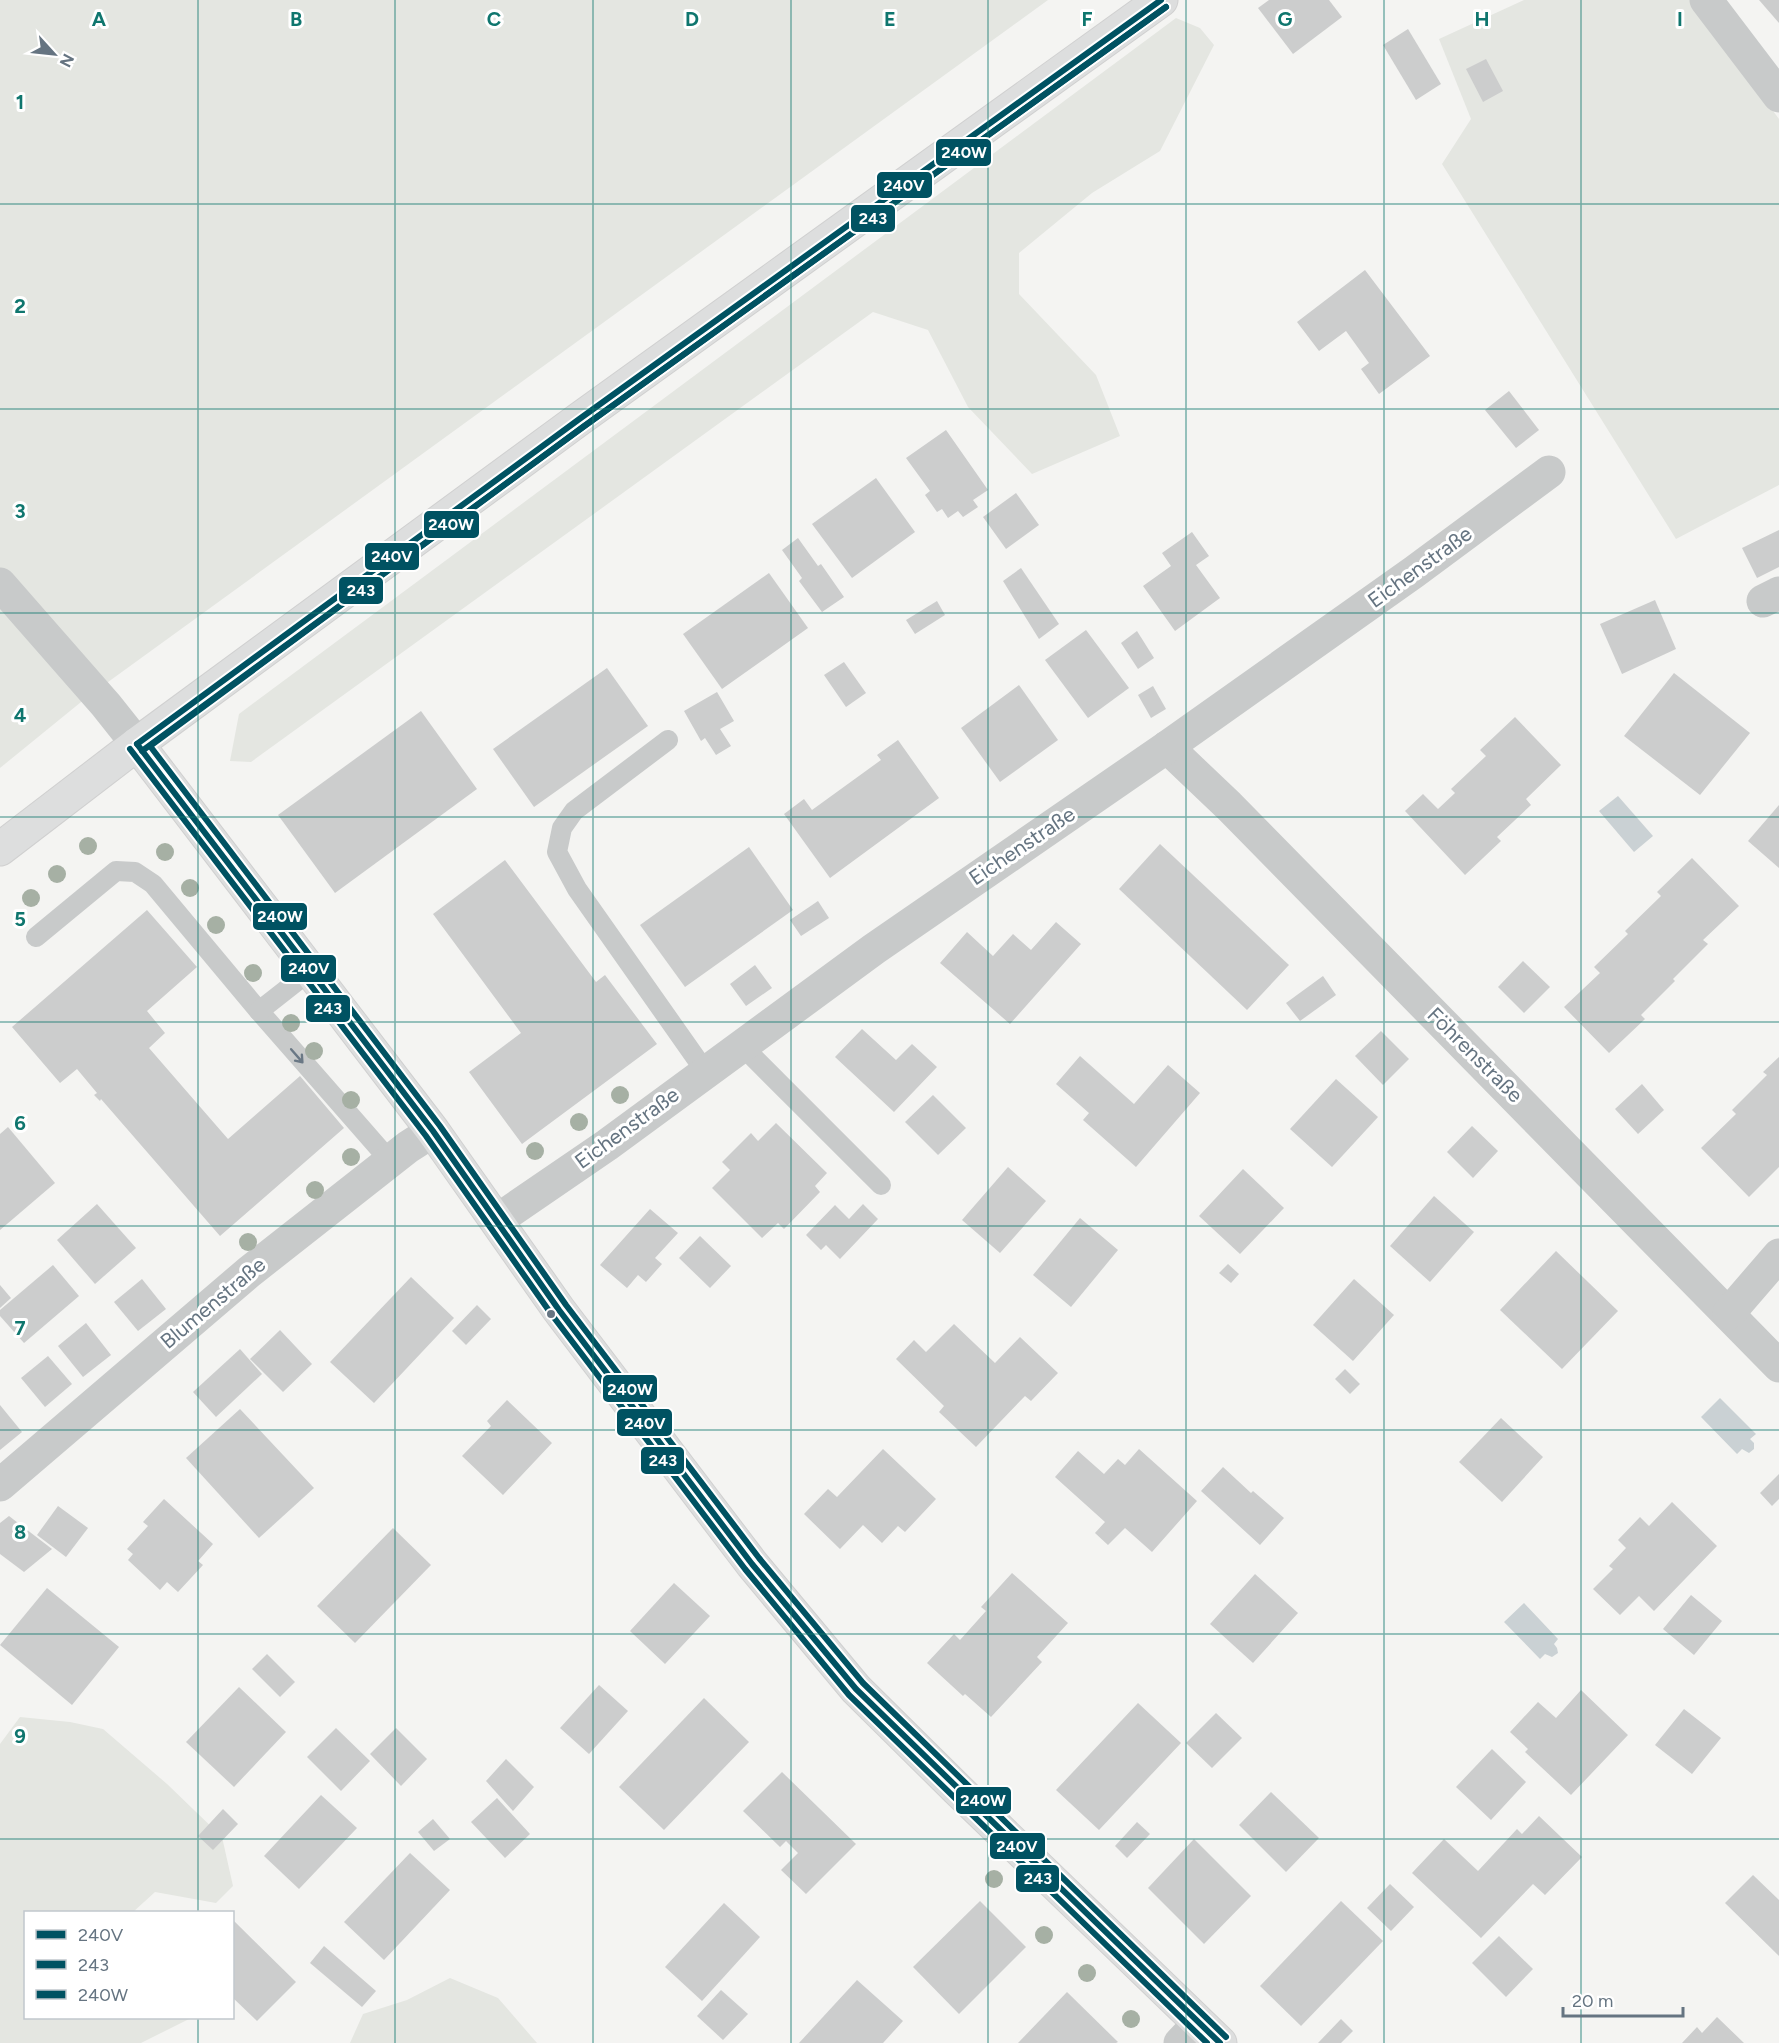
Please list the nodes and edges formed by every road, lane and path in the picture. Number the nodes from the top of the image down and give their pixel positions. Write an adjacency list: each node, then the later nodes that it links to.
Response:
1 (1161, 0): 7 (street)
2 (1706, 0): 3 (street)
3 (1779, 96)
4 (1549, 472): 8 (street, Eichenstraße)
5 (0, 584): 7 (street)
6 (669, 740): 14 (lane)
7 (137, 744): 9 (street); 11 (street)
8 (1167, 747): 13 (street, Eichenstraße); 20 (street, Föhrenstraße)
9 (0, 849)
10 (36, 938): 12 (lane)
11 (310, 971): 12 (lane); 15 (street)
12 (259, 1011): 16 (lane, one-way to 16)
13 (742, 1046): 14 (street, Eichenstraße); 17 (lane)
14 (705, 1071): 18 (street, Eichenstraße)
15 (433, 1131): 16 (street, Blumenstraße); 18 (street)
16 (390, 1162): 22 (street, Blumenstraße)
17 (881, 1185)
18 (496, 1221): 23 (street)
19 (1779, 1255): 20 (street)
20 (1729, 1313): 21 (street, Föhrenstraße)
21 (1779, 1366)
22 (0, 1485)
23 (1200, 2036)

